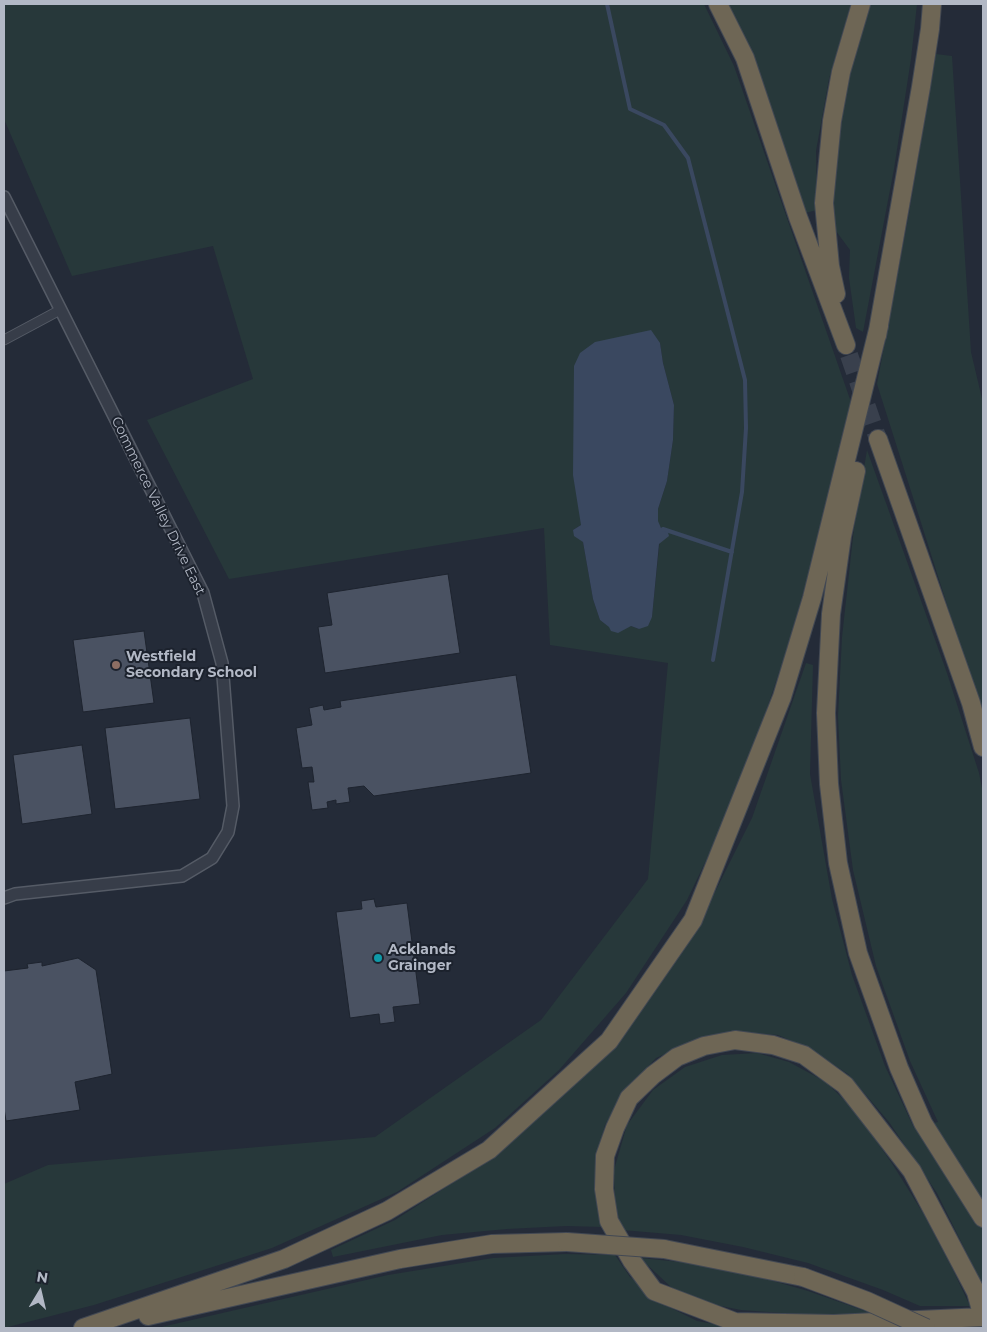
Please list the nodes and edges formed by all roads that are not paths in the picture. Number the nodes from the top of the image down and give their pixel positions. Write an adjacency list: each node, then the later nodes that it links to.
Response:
1 (718, 4): 2 (highway)
2 (861, 4)
3 (932, 4): 6 (highway)
4 (4, 198): 5 (street, Commerce Valley Drive East)
5 (60, 310): 7 (street); 10 (street, Commerce Valley Drive East)
6 (879, 326): 11 (highway); 13 (highway)
7 (4, 340)
8 (878, 439): 9 (highway)
9 (983, 747)
10 (4, 898)
11 (983, 1218)
12 (983, 1317): 12 (highway)
13 (82, 1328)
14 (91, 1328): 15 (highway, bridge)
15 (926, 1328)

